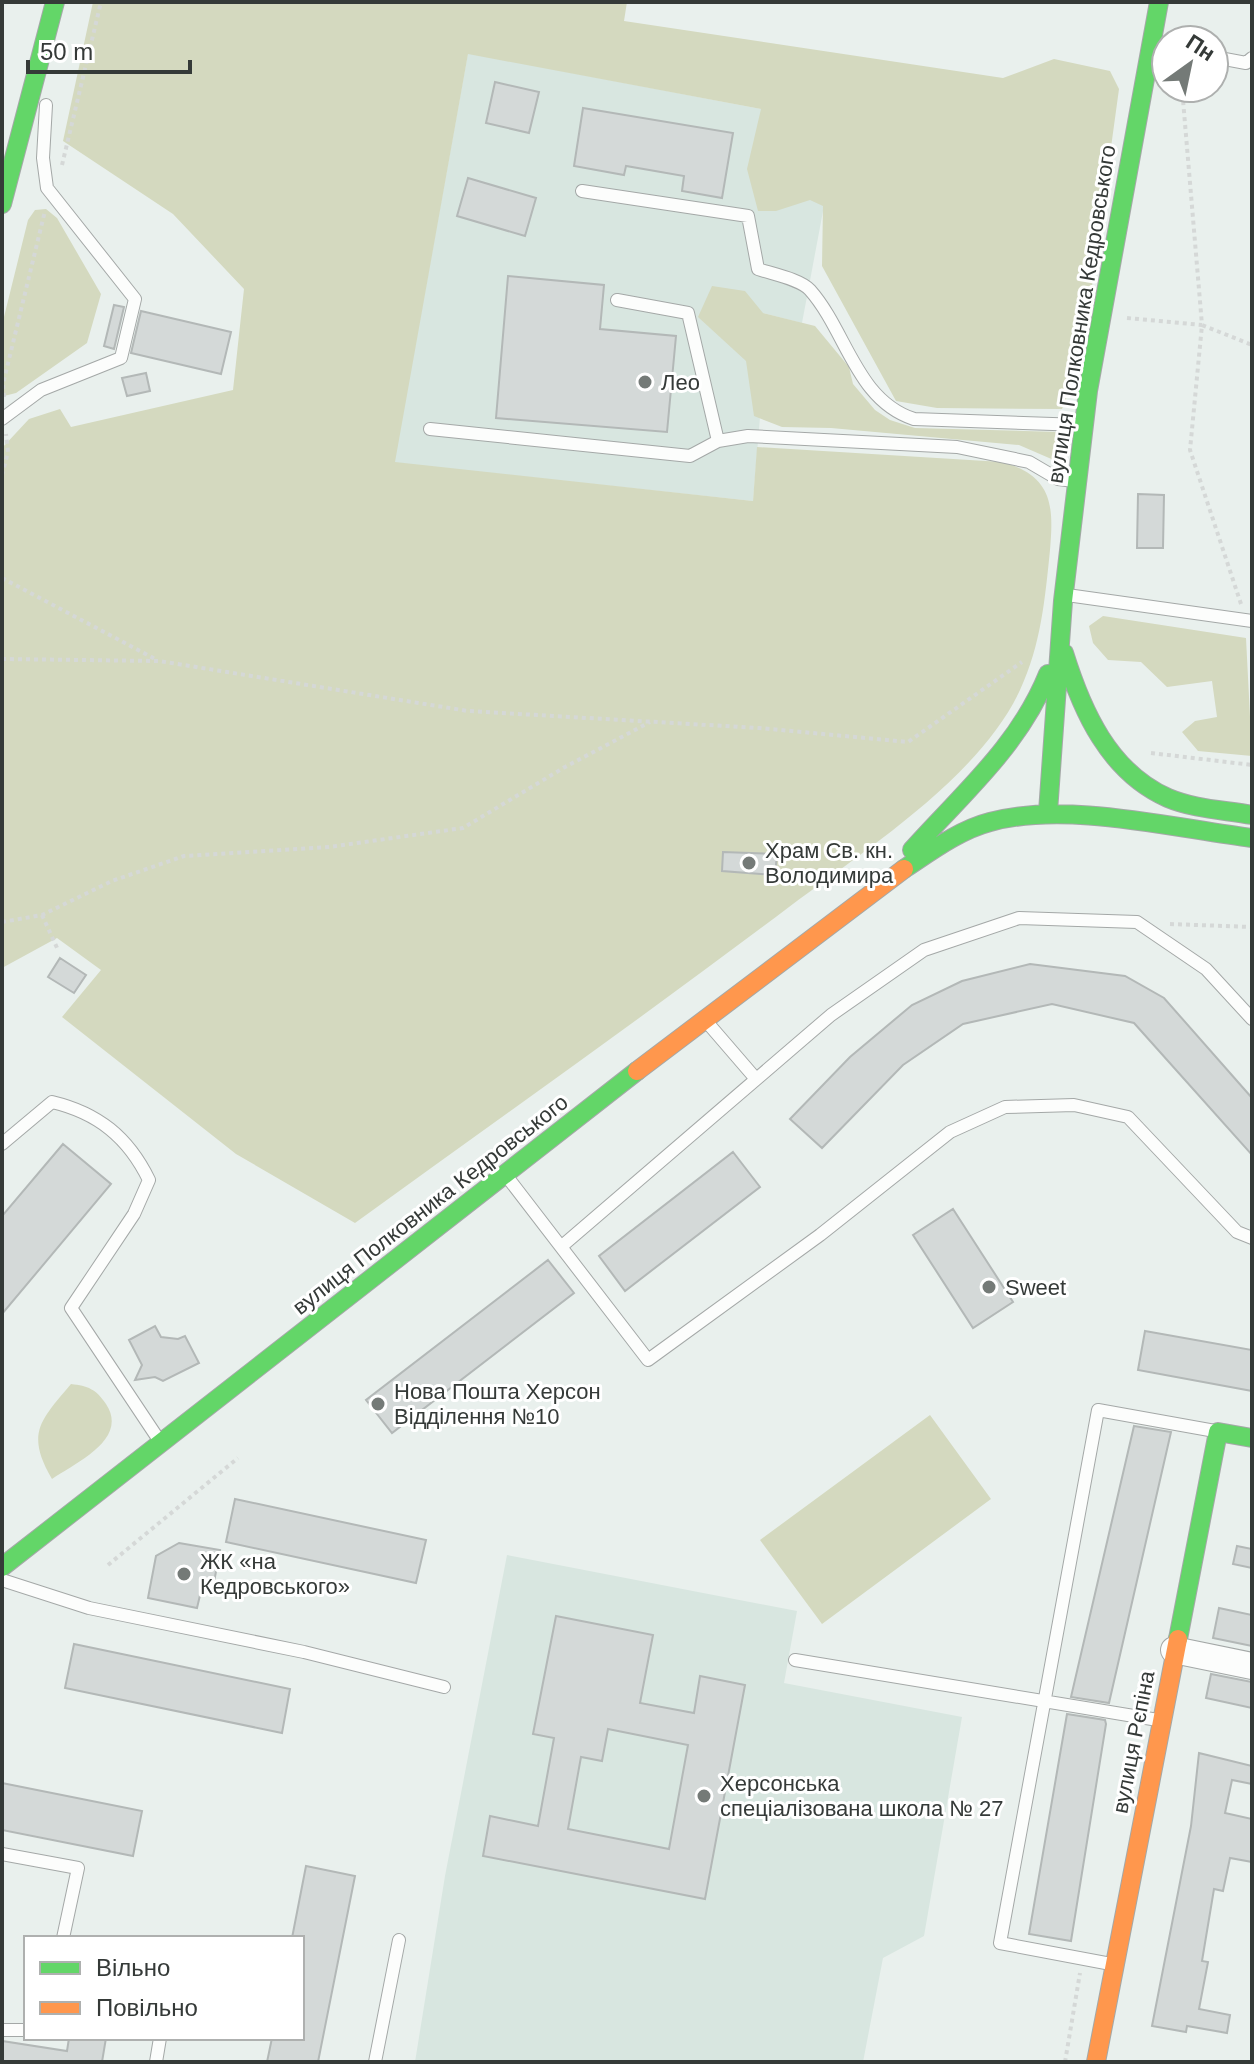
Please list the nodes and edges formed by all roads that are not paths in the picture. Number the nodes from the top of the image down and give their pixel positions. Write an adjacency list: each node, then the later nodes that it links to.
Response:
1 (55, 2): 3 (street)
2 (1159, 2): 4 (street, вулиця Полковника Кедровського)
3 (50, 23): 9 (street); 11 (lane)
4 (1159, 24)
5 (1230, 60): 6 (lane)
6 (1250, 63)
7 (1150, 86): 12 (street, вулиця Полковника Кедровського)
8 (582, 191): 12 (lane)
9 (2, 204)
10 (617, 300): 14 (lane)
11 (4, 417)
12 (1085, 425): 15 (street, вулиця Полковника Кедровського)
13 (430, 429): 14 (lane)
14 (718, 441): 15 (lane)
15 (1077, 481): 16 (street, вулиця Полковника Кедровського)
16 (1064, 594): 17 (lane); 18 (street, вулиця Полковника Кедровського)
17 (1250, 621)
18 (1060, 635): 19 (street, вулиця Полковника Кедровського); 20 (street, вулиця Полковника Кедровського); 22 (street, вулиця Полковника Кедровського)
19 (1048, 812): 21 (street); 22 (street, вулиця Полковника Кедровського)
20 (1252, 815)
21 (1252, 838)
22 (888, 879): 23 (street, вулиця Полковника Кедровського)
23 (703, 1018): 25 (lane); 27 (street, вулиця Полковника Кедровського)
24 (1252, 1019): 25 (lane)
25 (756, 1079): 29 (lane)
26 (2, 1144): 32 (lane)
27 (507, 1176): 29 (lane); 32 (street, вулиця Полковника Кедровського)
28 (1252, 1238): 29 (lane)
29 (562, 1246)
30 (1218, 1432): 31 (street); 35 (street, вулиця Рєпіна); 39 (lane)
31 (1252, 1438)
32 (162, 1444): 33 (street, вулиця Полковника Кедровського)
33 (2, 1567)
34 (2, 1580): 38 (lane)
35 (1174, 1650): 37 (street); 40 (street, вулиця Рєпіна)
36 (795, 1660): 39 (lane)
37 (1252, 1666)
38 (444, 1687)
39 (1042, 1701): 40 (lane); 44 (lane)
40 (1161, 1720): 44 (street, вулиця Рєпіна)
41 (2, 1854): 42 (lane)
42 (63, 1936)
43 (399, 1940): 49 (lane)
44 (1115, 1965): 50 (street, вулиця Рєпіна)
45 (2, 2030): 46 (lane)
46 (24, 2030)
47 (160, 2040): 48 (lane)
48 (156, 2062)
49 (375, 2062)
50 (1096, 2062)

